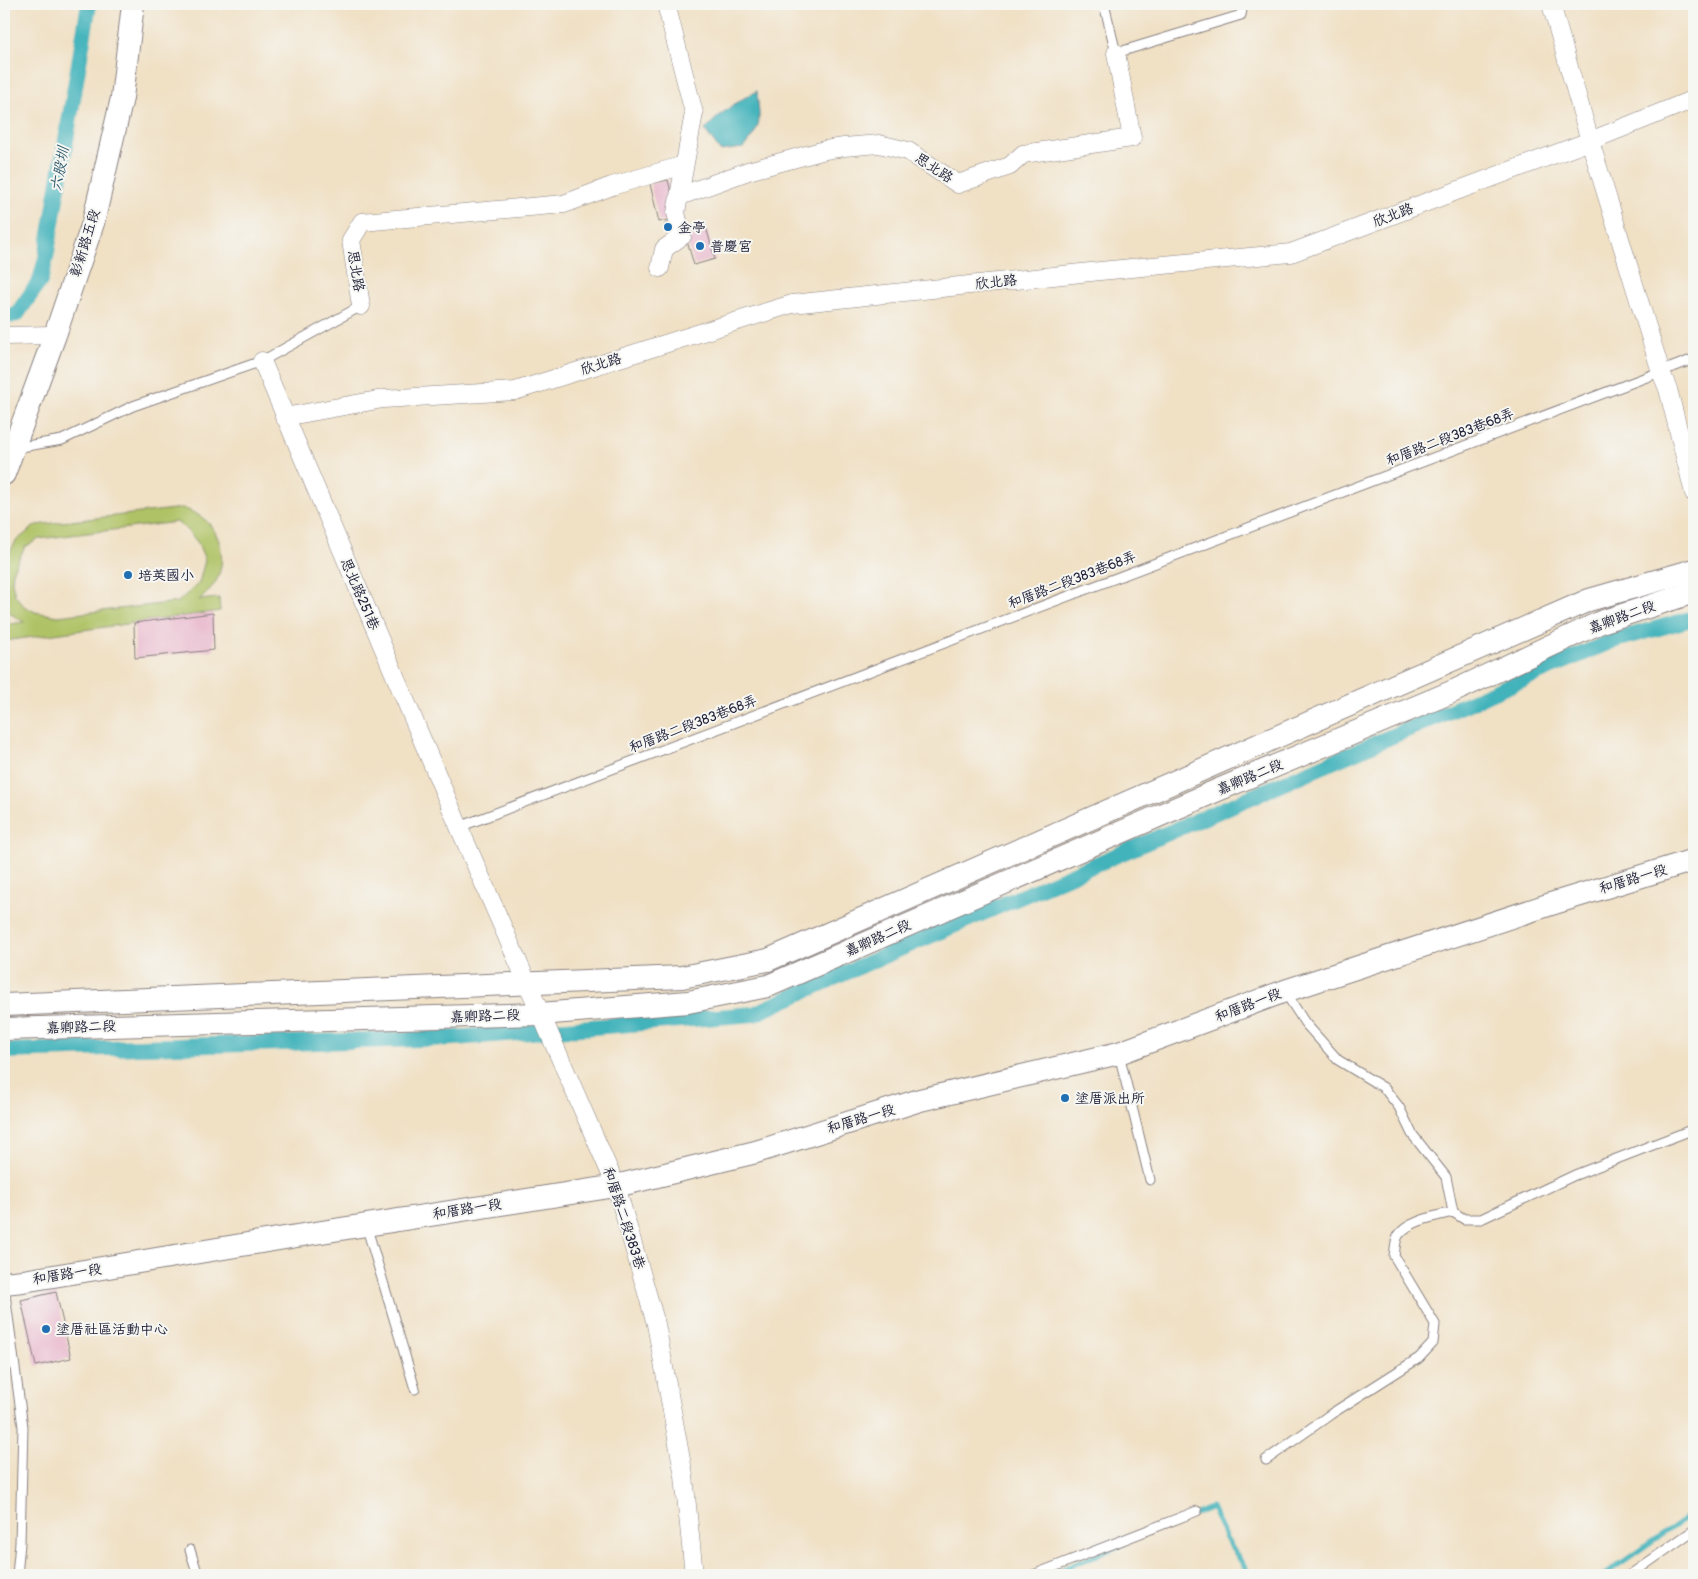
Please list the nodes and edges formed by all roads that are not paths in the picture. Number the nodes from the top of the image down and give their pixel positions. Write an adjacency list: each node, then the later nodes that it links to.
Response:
1 (133, 4): 13 (street, 彰新路五段)
2 (666, 4): 9 (street)
3 (1104, 4): 6 (lane)
4 (1243, 4): 6 (lane)
5 (1550, 4): 8 (street)
6 (1116, 53): 10 (street, 思北路)
7 (1694, 99): 8 (street, 欣北路)
8 (1590, 141): 17 (street); 18 (street, 欣北路)
9 (684, 165): 10 (street); 12 (street, 思北路)
10 (680, 196): 11 (street)
11 (660, 268)
12 (361, 306): 16 (lane, 思北路)
13 (55, 335): 14 (street); 19 (street, 彰新路五段)
14 (4, 336)
15 (1694, 358): 17 (lane, 和厝路二段383巷68弄)
16 (262, 361): 18 (street, 思北路251巷); 19 (lane, 思北路)
17 (1661, 372): 21 (street); 24 (lane, 和厝路二段383巷68弄)
18 (284, 417): 24 (street, 思北路251巷)
19 (14, 448): 20 (street, 彰新路五段)
20 (4, 474)
21 (1694, 493)
22 (1694, 570): 26 (street, 嘉卿路二段)
23 (1694, 592): 29 (street, 嘉卿路二段)
24 (459, 827): 26 (street, 和厝路二段383巷)
25 (1694, 860): 27 (street, 和厝路一段)
26 (526, 984): 28 (street, 嘉卿路二段); 29 (street, 和厝路二段383巷)
27 (1285, 991): 31 (street, 和厝路一段); 35 (lane)
28 (4, 1005)
29 (543, 1020): 30 (street, 嘉卿路二段); 34 (street, 和厝路二段383巷)
30 (4, 1029)
31 (1119, 1053): 33 (lane); 34 (street, 和厝路一段)
32 (1694, 1129): 35 (lane)
33 (1150, 1180)
34 (616, 1186): 36 (street, 和厝路一段); 45 (street, 和厝路二段383巷)
35 (1453, 1212): 39 (lane)
36 (366, 1225): 37 (street, 和厝路一段); 38 (lane)
37 (4, 1285): 43 (lane)
38 (415, 1389)
39 (1266, 1460)
40 (1197, 1512): 46 (lane)
41 (1694, 1530): 47 (lane)
42 (190, 1550): 44 (lane)
43 (17, 1575)
44 (198, 1575)
45 (694, 1575)
46 (1033, 1575)
47 (1630, 1575)

